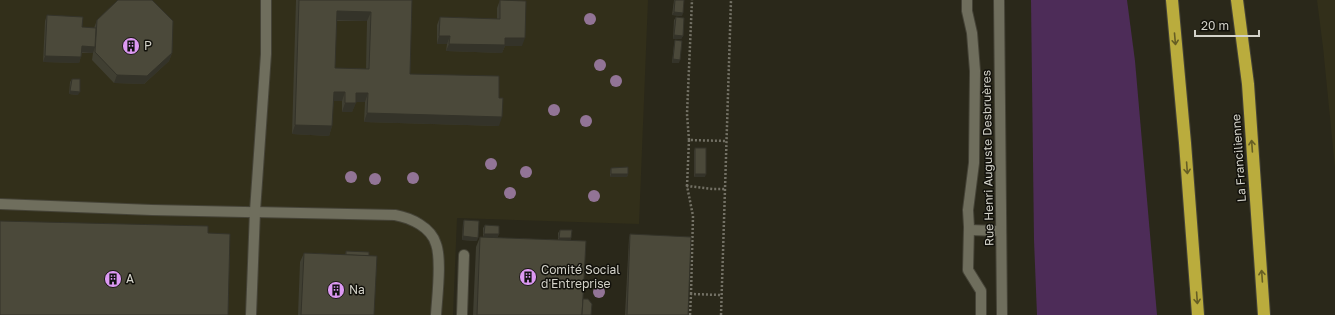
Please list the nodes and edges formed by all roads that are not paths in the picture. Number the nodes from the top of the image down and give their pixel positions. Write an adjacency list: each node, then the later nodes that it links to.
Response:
1 (266, 0): 7 (lane)
2 (967, 0): 8 (lane)
3 (999, 0): 9 (lane, Rue Henri Auguste Desbruères)
4 (1172, 0): 16 (highway, one-way to 16)
5 (1237, 0): 17 (highway, La Francilienne, one-way to 5)
6 (0, 204): 7 (lane)
7 (255, 211): 11 (lane); 12 (lane)
8 (969, 230): 9 (lane); 14 (lane)
9 (1001, 231): 15 (lane, Rue Henri Auguste Desbruères)
10 (464, 255): 13 (lane)
11 (251, 315)
12 (436, 315)
13 (462, 315)
14 (981, 315)
15 (1002, 315)
16 (1198, 315)
17 (1264, 315)

